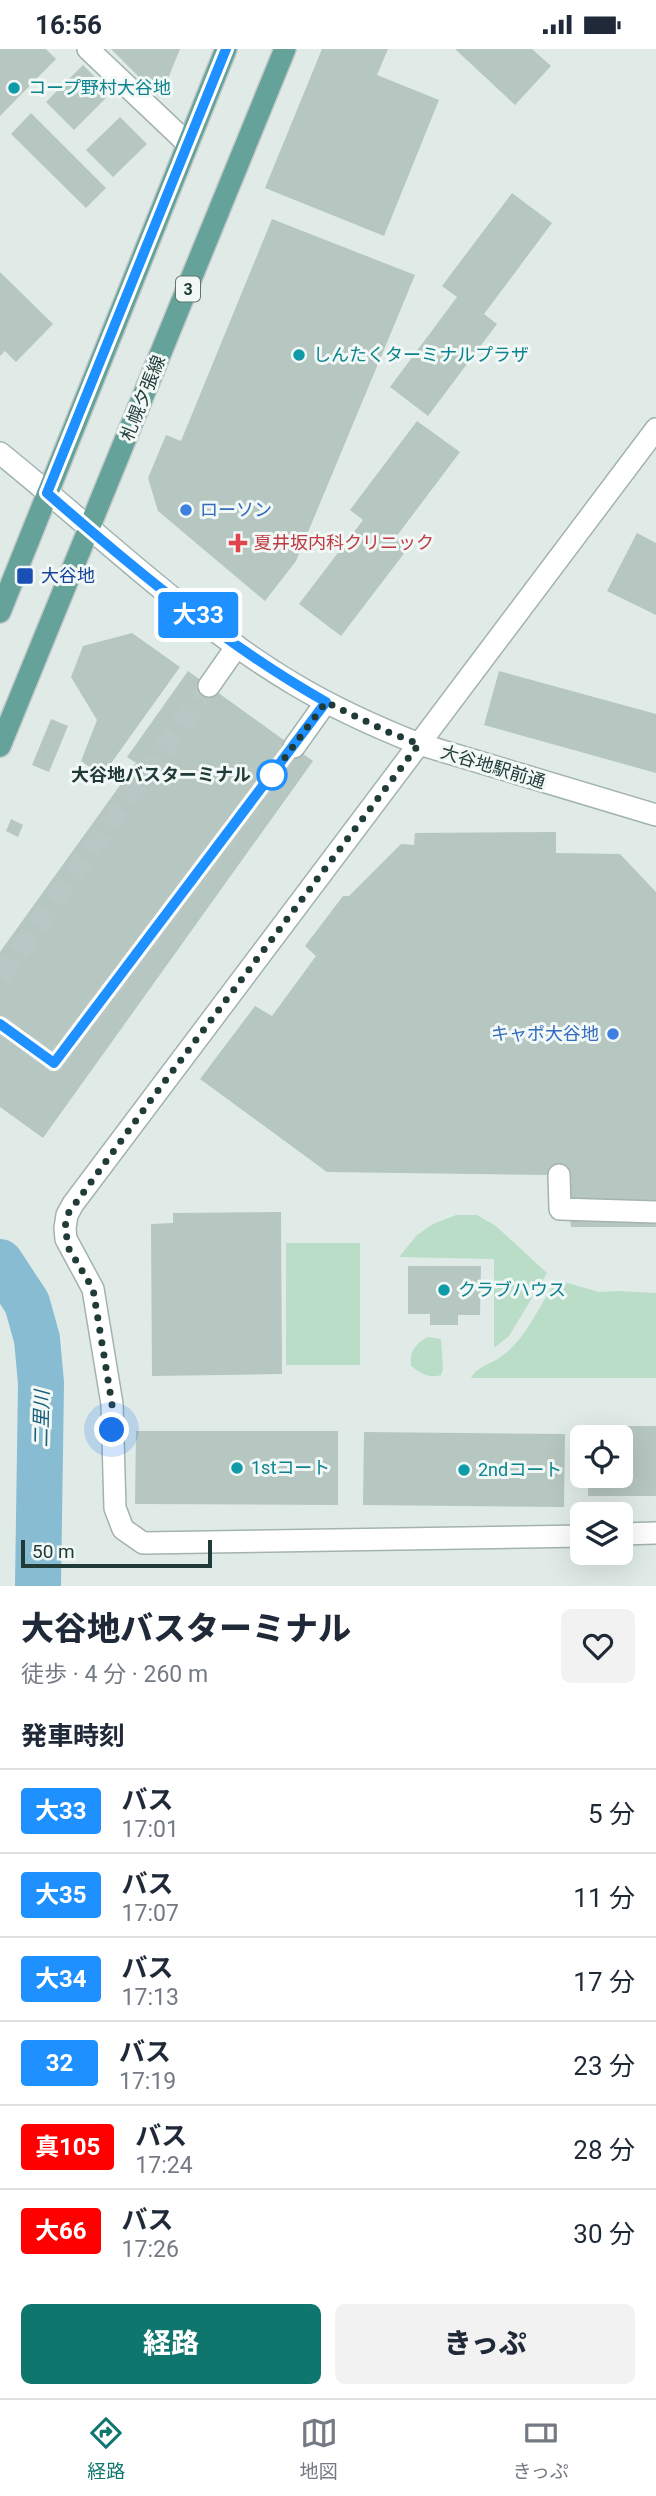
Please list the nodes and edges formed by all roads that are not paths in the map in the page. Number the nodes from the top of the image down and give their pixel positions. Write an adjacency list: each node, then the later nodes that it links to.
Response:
1 (88, 49): 4 (street)
2 (226, 49): 4 (main road)
3 (285, 49): 8 (main road, 札幌夕張線 / 3)
4 (187, 143): 7 (main road)
5 (656, 429): 13 (street)
6 (0, 453): 7 (street, 大谷地駅前通)
7 (47, 493): 8 (street, 大谷地駅前通); 9 (main road)
8 (90, 529): 10 (street, 大谷地駅前通); 14 (main road, 札幌夕張線 / 3)
9 (0, 612)
10 (237, 646): 11 (street); 12 (street, 大谷地駅前通)
11 (209, 686)
12 (326, 702): 13 (street, 大谷地駅前通); 15 (street)
13 (419, 744): 16 (street, 大谷地駅前通); 21 (street)
14 (0, 746)
15 (294, 747)
16 (656, 815)
17 (559, 1175): 18 (street)
18 (656, 1212)
19 (656, 1533): 20 (street)
20 (633, 1534)
21 (570, 1536)

